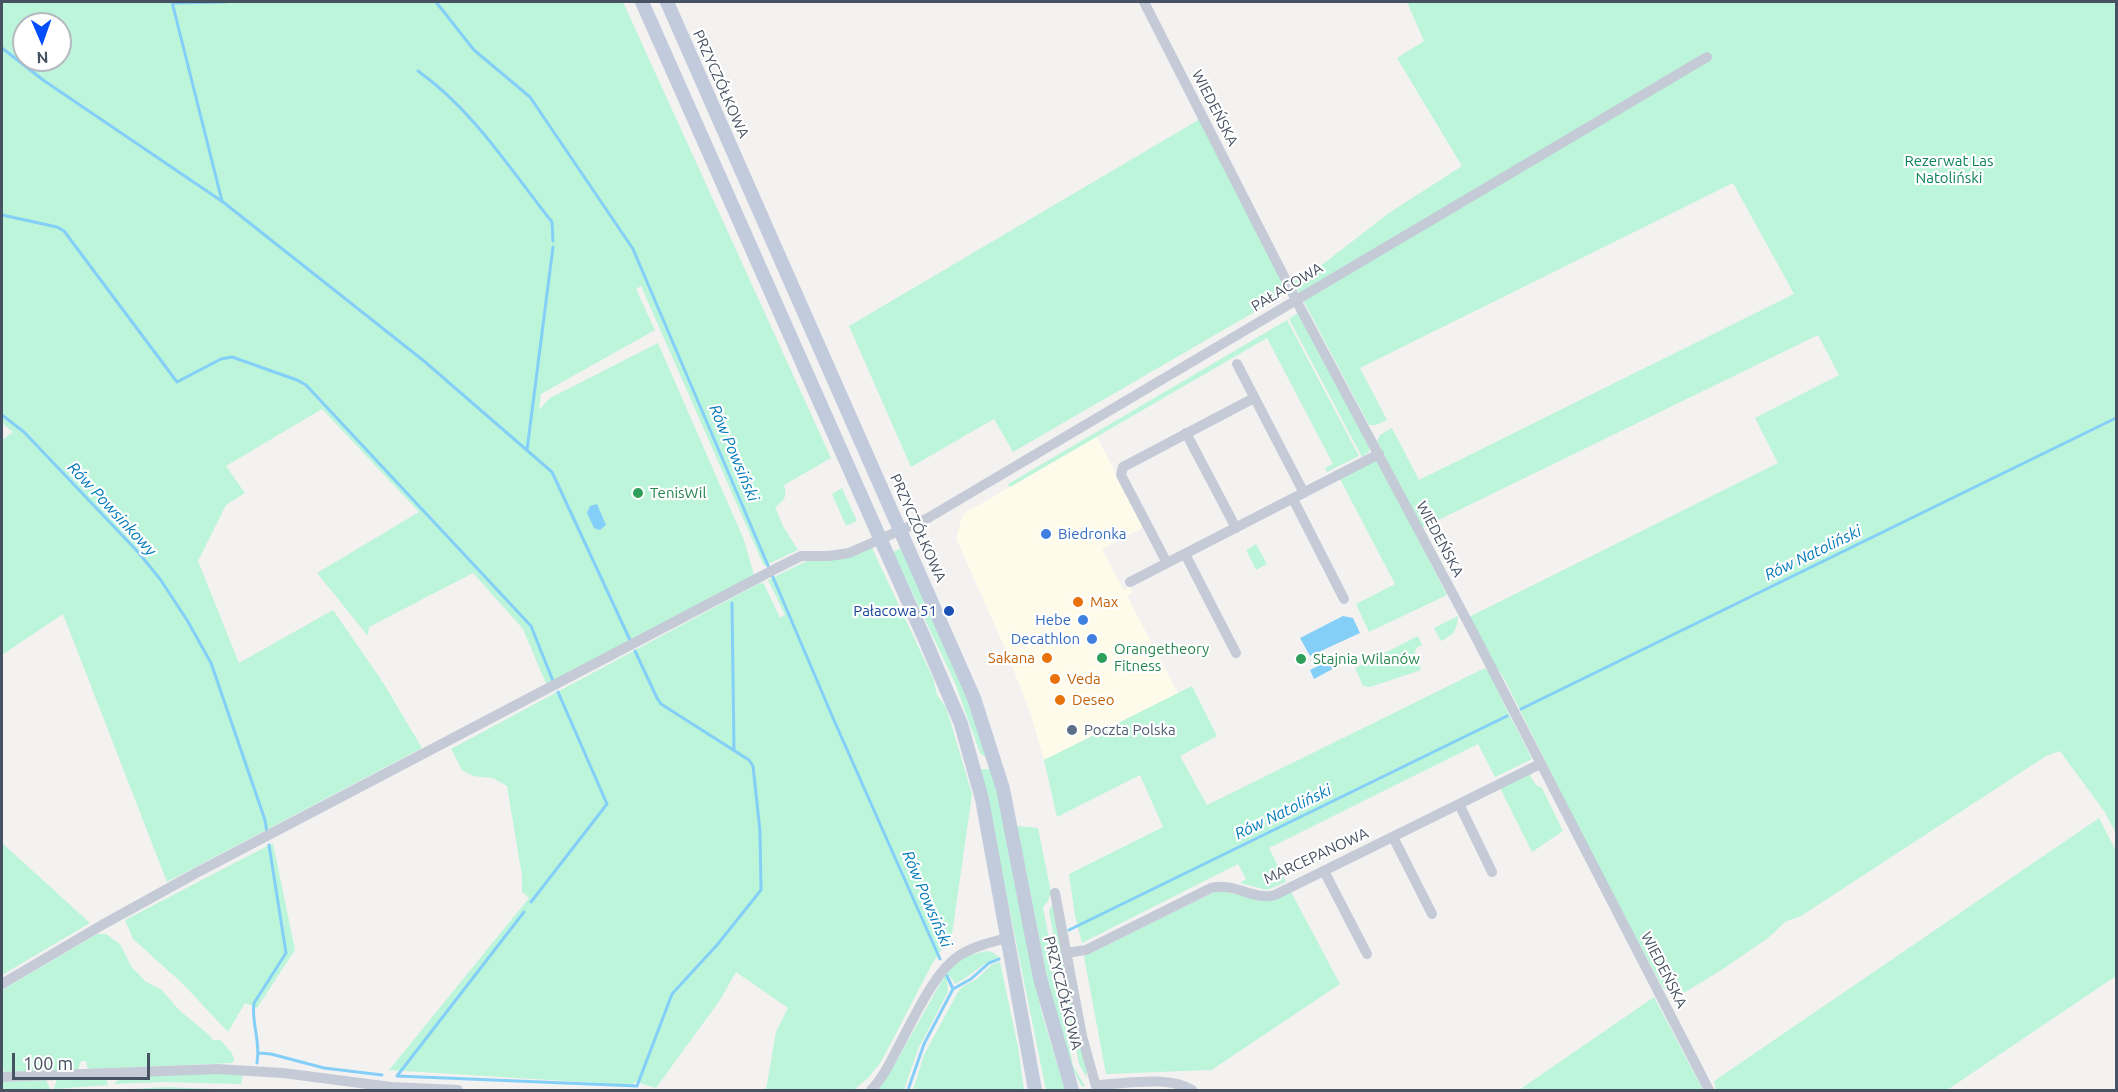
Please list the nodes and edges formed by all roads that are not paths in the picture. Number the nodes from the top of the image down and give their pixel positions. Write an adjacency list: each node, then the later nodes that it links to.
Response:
1 (642, 2): 5 (main road)
2 (667, 2): 6 (main road, PRZYCZÓŁKOWA)
3 (1144, 2): 7 (street, WIEDEŃSKA)
4 (1707, 57): 7 (street, PAŁACOWA)
5 (710, 152): 6 (main road); 16 (main road)
6 (737, 161): 15 (main road, PRZYCZÓŁKOWA)
7 (1296, 300): 11 (street, WIEDEŃSKA); 15 (street, PAŁACOWA)
8 (1237, 364): 9 (street)
9 (1254, 398): 10 (street); 12 (street)
10 (1186, 433): 14 (street); 18 (street)
11 (1379, 454): 12 (street); 24 (street, WIEDEŃSKA)
12 (1304, 493): 13 (street)
13 (1293, 499): 14 (street); 20 (street)
14 (1236, 528): 17 (street)
15 (901, 531): 16 (street, PAŁACOWA); 23 (main road, PRZYCZÓŁKOWA)
16 (881, 540): 22 (main road); 34 (street, PAŁACOWA)
17 (1185, 554): 18 (street); 21 (street)
18 (1167, 563): 19 (street)
19 (1130, 582)
20 (1344, 599)
21 (1236, 653)
22 (969, 748): 23 (main road); 31 (main road)
23 (995, 760): 40 (main road, PRZYCZÓŁKOWA)
24 (1540, 764): 25 (street, MARCEPANOWA); 42 (street, WIEDEŃSKA)
25 (1459, 804): 26 (street, MARCEPANOWA); 28 (street)
26 (1393, 837): 27 (street, MARCEPANOWA); 30 (street)
27 (1324, 871): 32 (street, MARCEPANOWA); 33 (street)
28 (1492, 872)
29 (1054, 892): 32 (street, PRZYCZÓŁKOWA)
30 (1432, 914)
31 (1008, 938): 38 (street); 39 (main road)
32 (1066, 953): 36 (street, PRZYCZÓŁKOWA)
33 (1367, 954)
34 (2, 984)
35 (2, 1077): 37 (street)
36 (1097, 1088): 41 (street)
37 (458, 1090)
38 (871, 1090)
39 (1035, 1090)
40 (1072, 1090)
41 (1192, 1090)
42 (1709, 1090)

